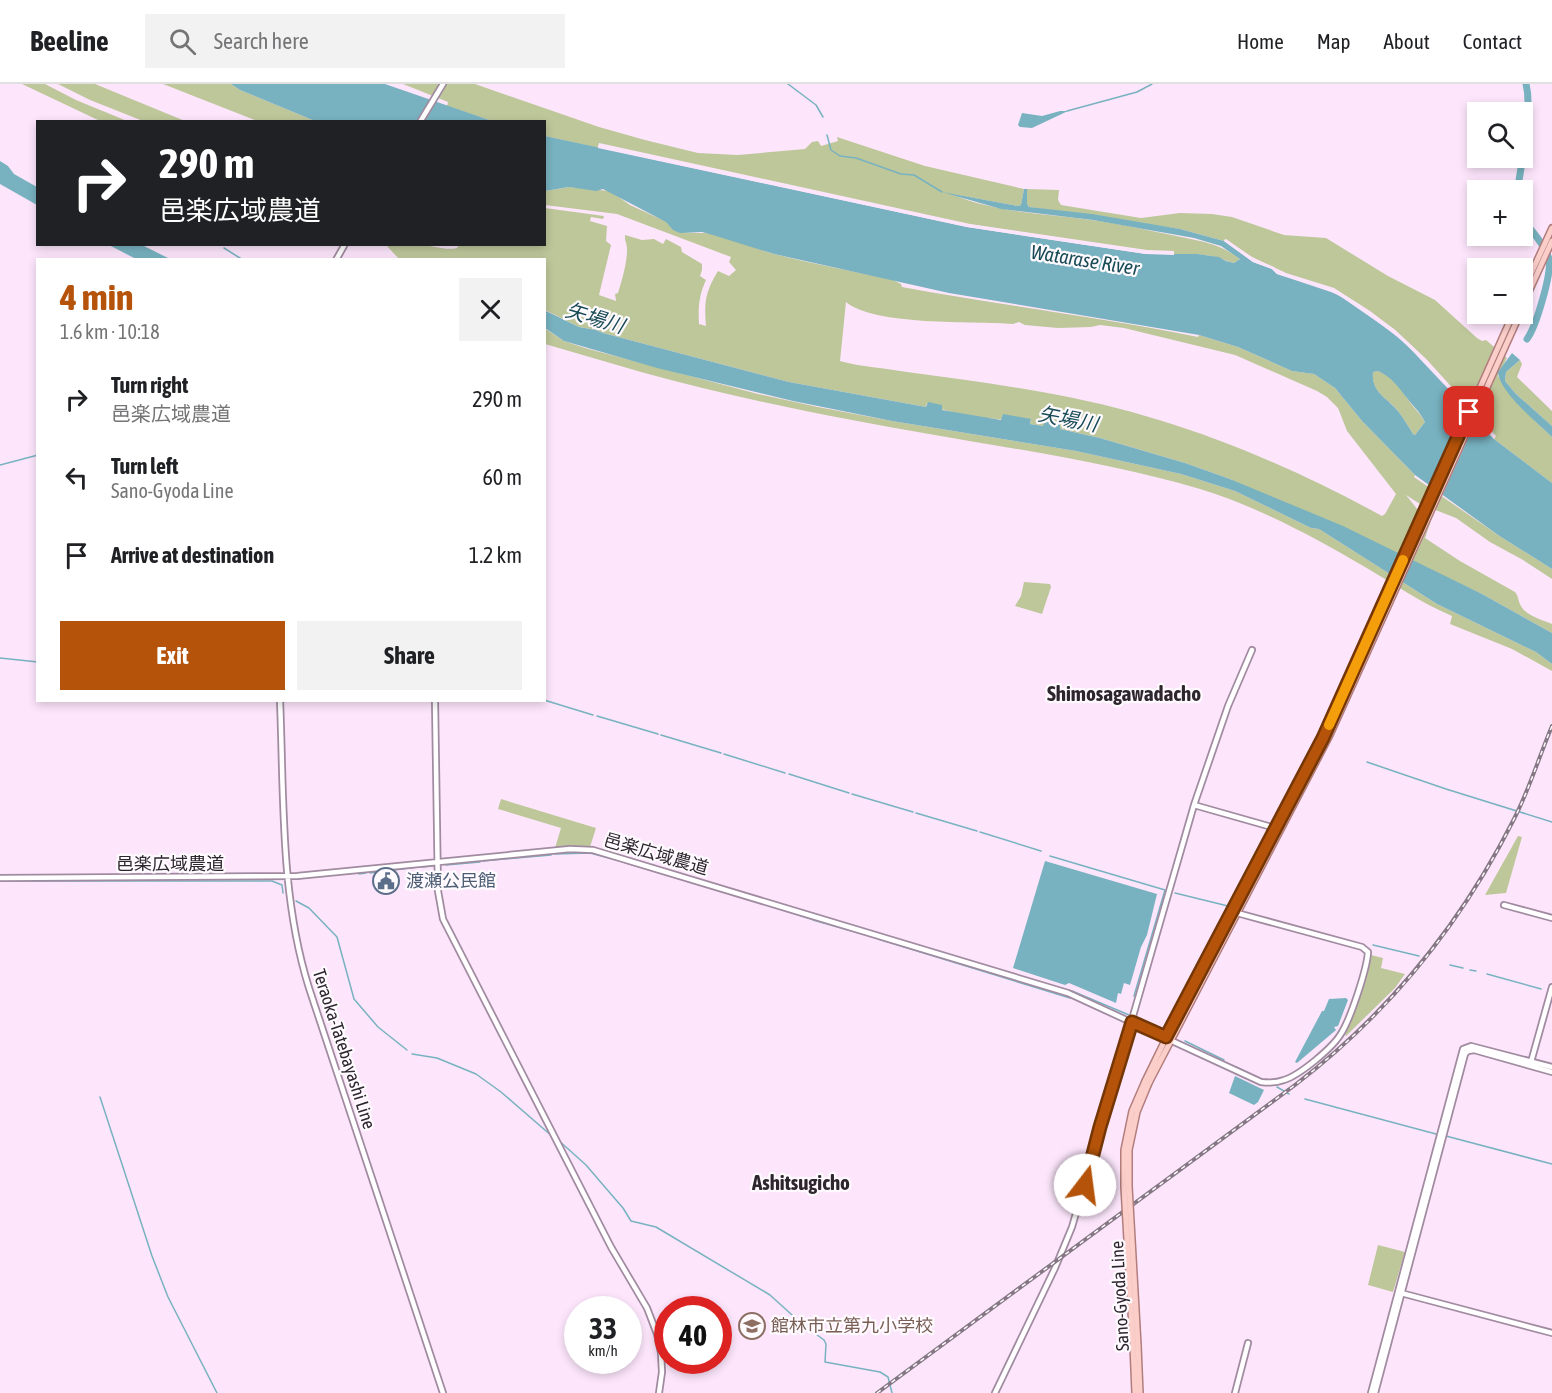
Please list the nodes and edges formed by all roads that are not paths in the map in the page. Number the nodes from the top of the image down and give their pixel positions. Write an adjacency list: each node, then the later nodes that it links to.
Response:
1 (443, 84): 2 (street)
2 (421, 120)
3 (1552, 228): 4 (main road)
4 (1550, 240): 5 (main road); 6 (main road)
5 (1533, 268)
6 (1533, 283)
7 (1510, 324): 9 (main road, Sano-Gyoda Line)
8 (1514, 324): 9 (main road, Sano-Gyoda Line)
9 (1504, 342): 11 (main road, Sano-Gyoda Line)
10 (1252, 650): 14 (street)
11 (1352, 681): 15 (main road, Sano-Gyoda Line); 20 (main road, Sano-Gyoda Line)
12 (280, 702): 17 (street, Teraoka-Tatebayashi Line)
13 (435, 702): 16 (street)
14 (1194, 805): 15 (street); 23 (street)
15 (1275, 828): 24 (main road, Sano-Gyoda Line)
16 (437, 862): 17 (street, 邑楽広域農道); 23 (street, 邑楽広域農道); 33 (street)
17 (288, 876): 18 (street, 邑楽広域農道); 32 (street, Teraoka-Tatebayashi Line)
18 (0, 878)
19 (1504, 905): 21 (street)
20 (1237, 913): 24 (main road, Sano-Gyoda Line); 24 (street, 邑楽広域農道)
21 (1552, 918)
22 (1552, 987): 25 (street)
23 (1132, 1022): 24 (street, 邑楽広域農道); 34 (street)
24 (1169, 1039): 31 (main road, Sano-Gyoda Line, bridge)
25 (1530, 1064): 26 (street); 27 (street); 28 (street)
26 (1552, 1067)
27 (1552, 1072)
28 (1400, 1293): 29 (street); 38 (street)
29 (1552, 1333)
30 (1248, 1343): 37 (street)
31 (1135, 1345): 35 (main road, Sano-Gyoda Line); 36 (main road, Sano-Gyoda Line)
32 (443, 1393)
33 (659, 1393)
34 (995, 1393)
35 (1135, 1393)
36 (1140, 1393)
37 (1235, 1393)
38 (1373, 1393)

